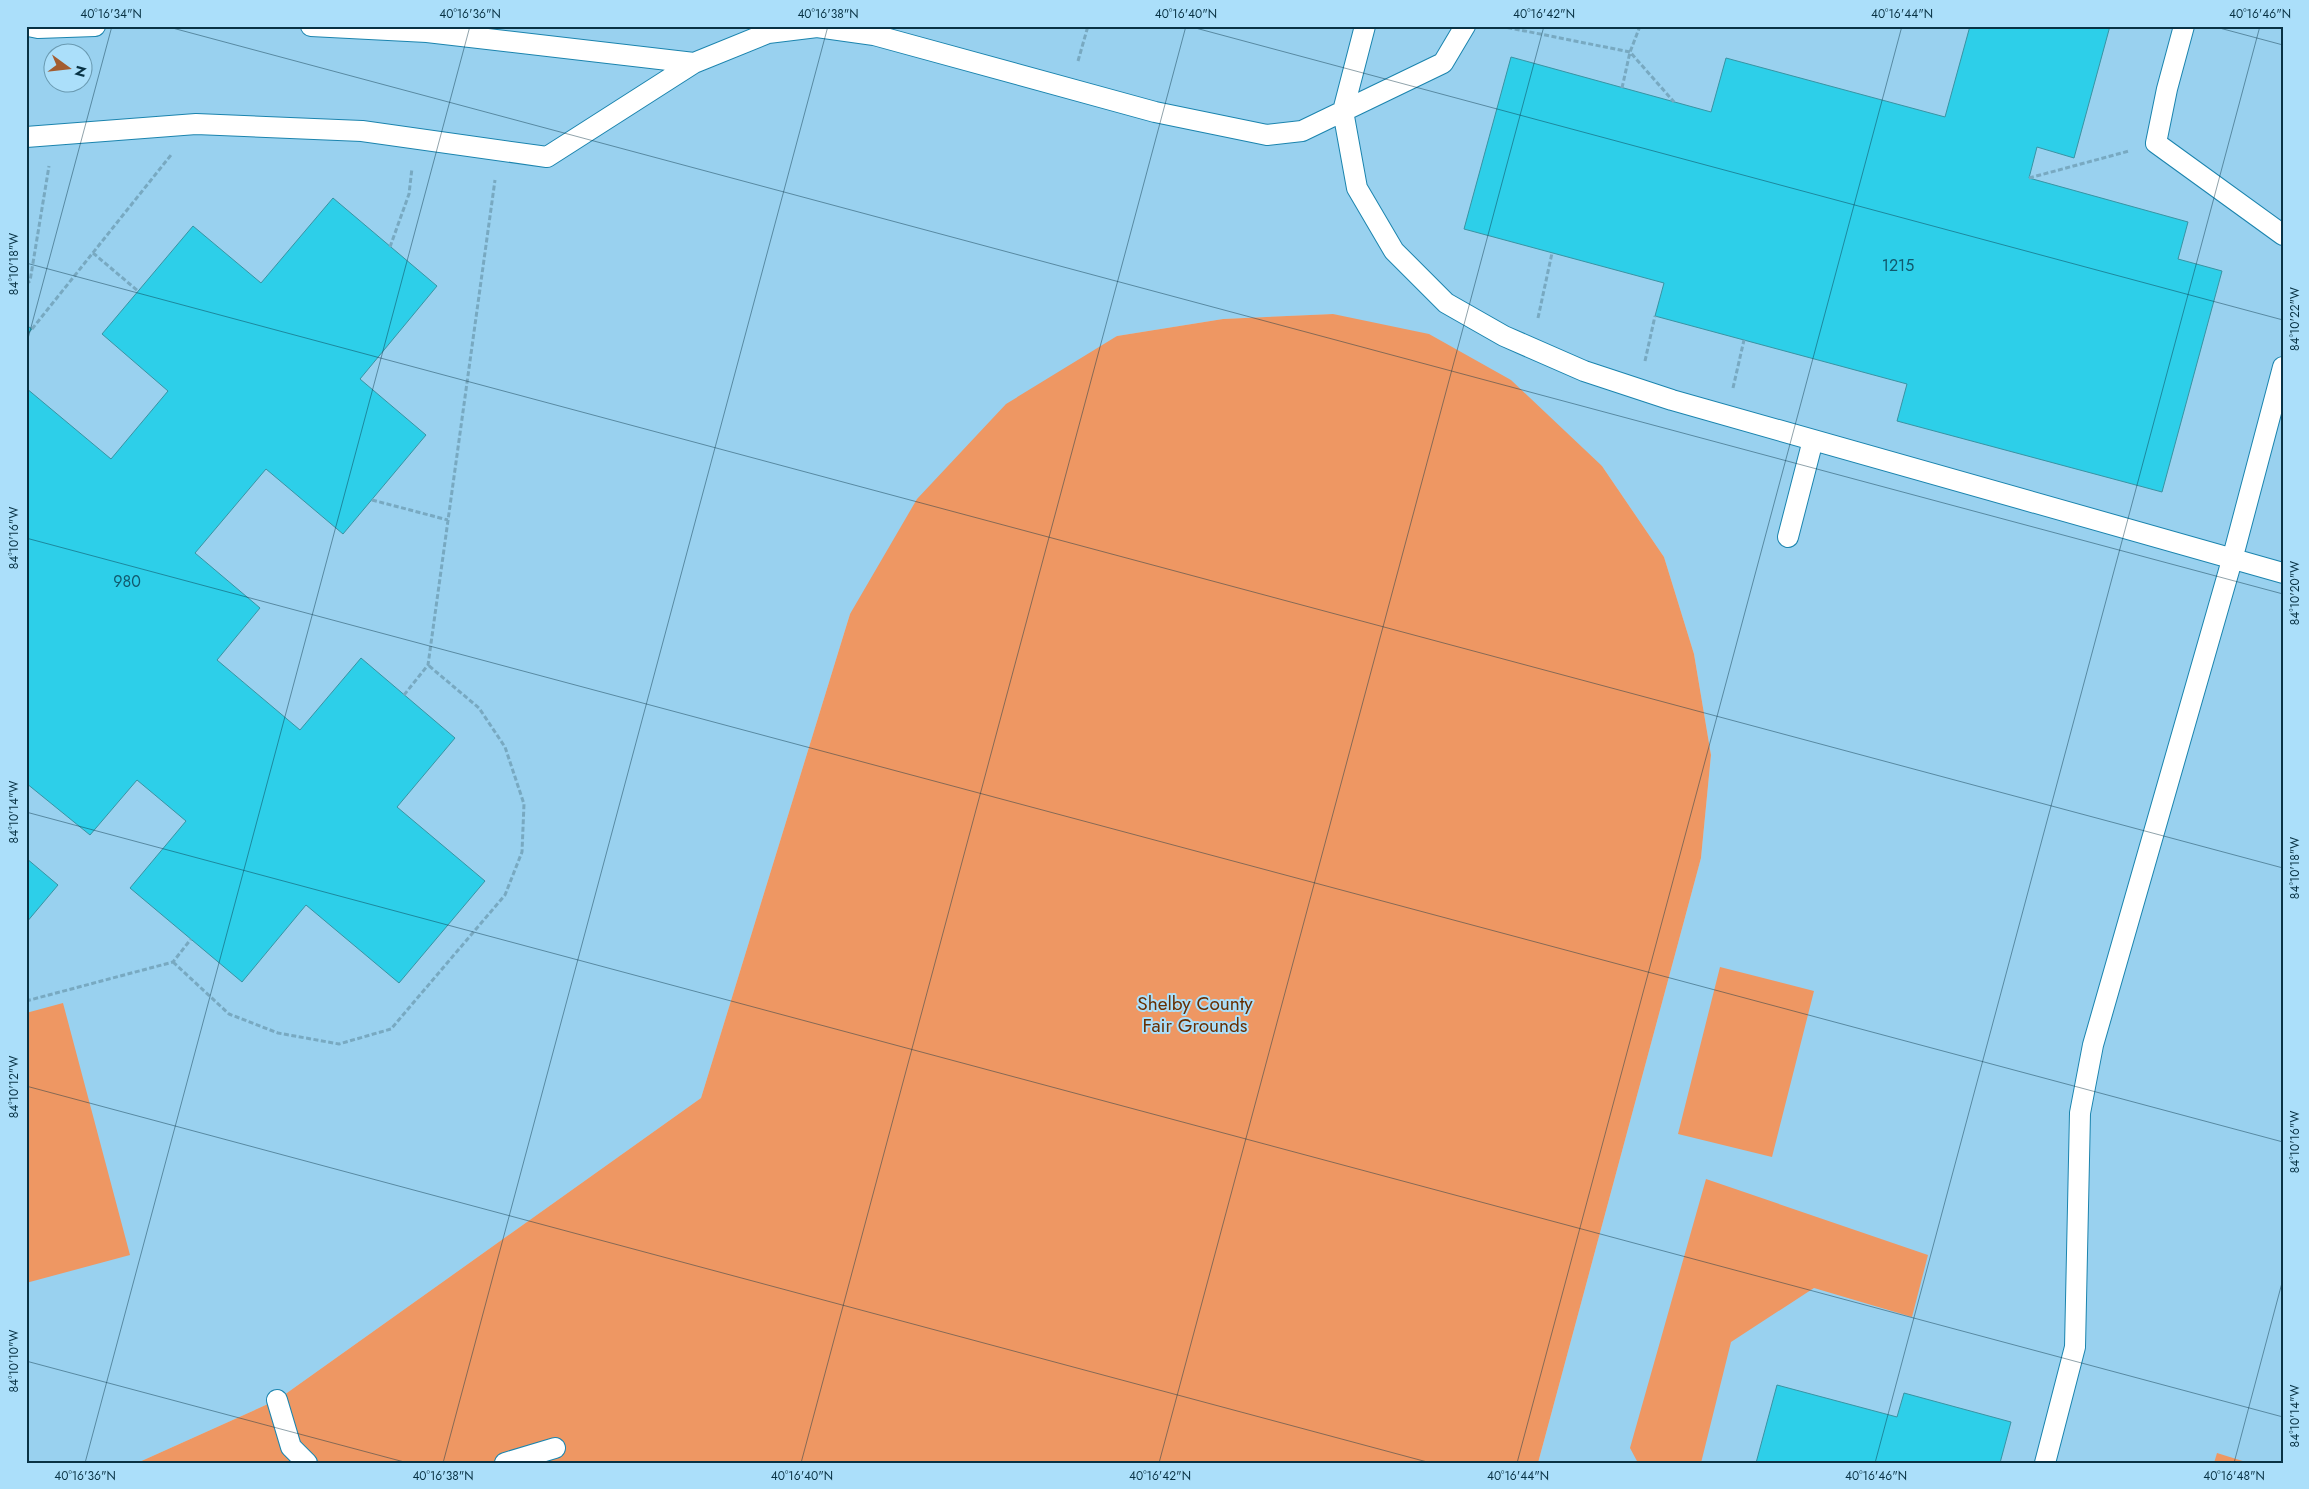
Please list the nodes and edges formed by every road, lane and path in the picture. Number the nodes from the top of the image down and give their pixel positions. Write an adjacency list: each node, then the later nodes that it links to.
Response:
1 (28, 26): 2 (lane)
2 (95, 26)
3 (311, 26): 11 (lane)
4 (1088, 26): 12 (path)
5 (1366, 26): 15 (lane)
6 (1465, 26): 15 (lane)
7 (1500, 26): 10 (path)
8 (1640, 26): 10 (path)
9 (2184, 26): 20 (lane)
10 (1630, 52): 13 (path); 14 (path)
11 (694, 63): 12 (lane); 21 (lane)
12 (1070, 88): 15 (lane)
13 (1622, 88)
14 (1674, 102)
15 (1343, 112): 32 (lane)
16 (196, 124): 17 (lane); 19 (lane); 25 (path)
17 (55, 133): 18 (lane); 27 (path)
18 (26, 137)
19 (416, 138): 21 (lane); 24 (path)
20 (2156, 143): 22 (path); 23 (lane)
21 (500, 150): 38 (path)
22 (2029, 178)
23 (2283, 235)
24 (390, 247)
25 (93, 252): 28 (path); 30 (path)
26 (1552, 253): 32 (path)
27 (26, 284)
28 (138, 291)
29 (1655, 316): 34 (path)
30 (32, 330)
31 (1744, 340): 35 (path)
32 (1531, 348): 34 (lane)
33 (2283, 367): 40 (lane)
34 (1639, 389): 35 (lane)
35 (1727, 415): 36 (lane)
36 (1813, 440): 39 (lane); 40 (lane)
37 (372, 500): 38 (path)
38 (448, 520): 42 (path)
39 (1788, 537)
40 (2232, 560): 41 (lane); 51 (lane)
41 (2283, 573)
42 (428, 665): 43 (path); 45 (path)
43 (404, 695)
44 (191, 939): 45 (path)
45 (173, 962): 46 (path)
46 (26, 1001)
47 (277, 1400): 49 (lane)
48 (555, 1448): 50 (lane)
49 (307, 1463)
50 (505, 1463)
51 (2045, 1463)

